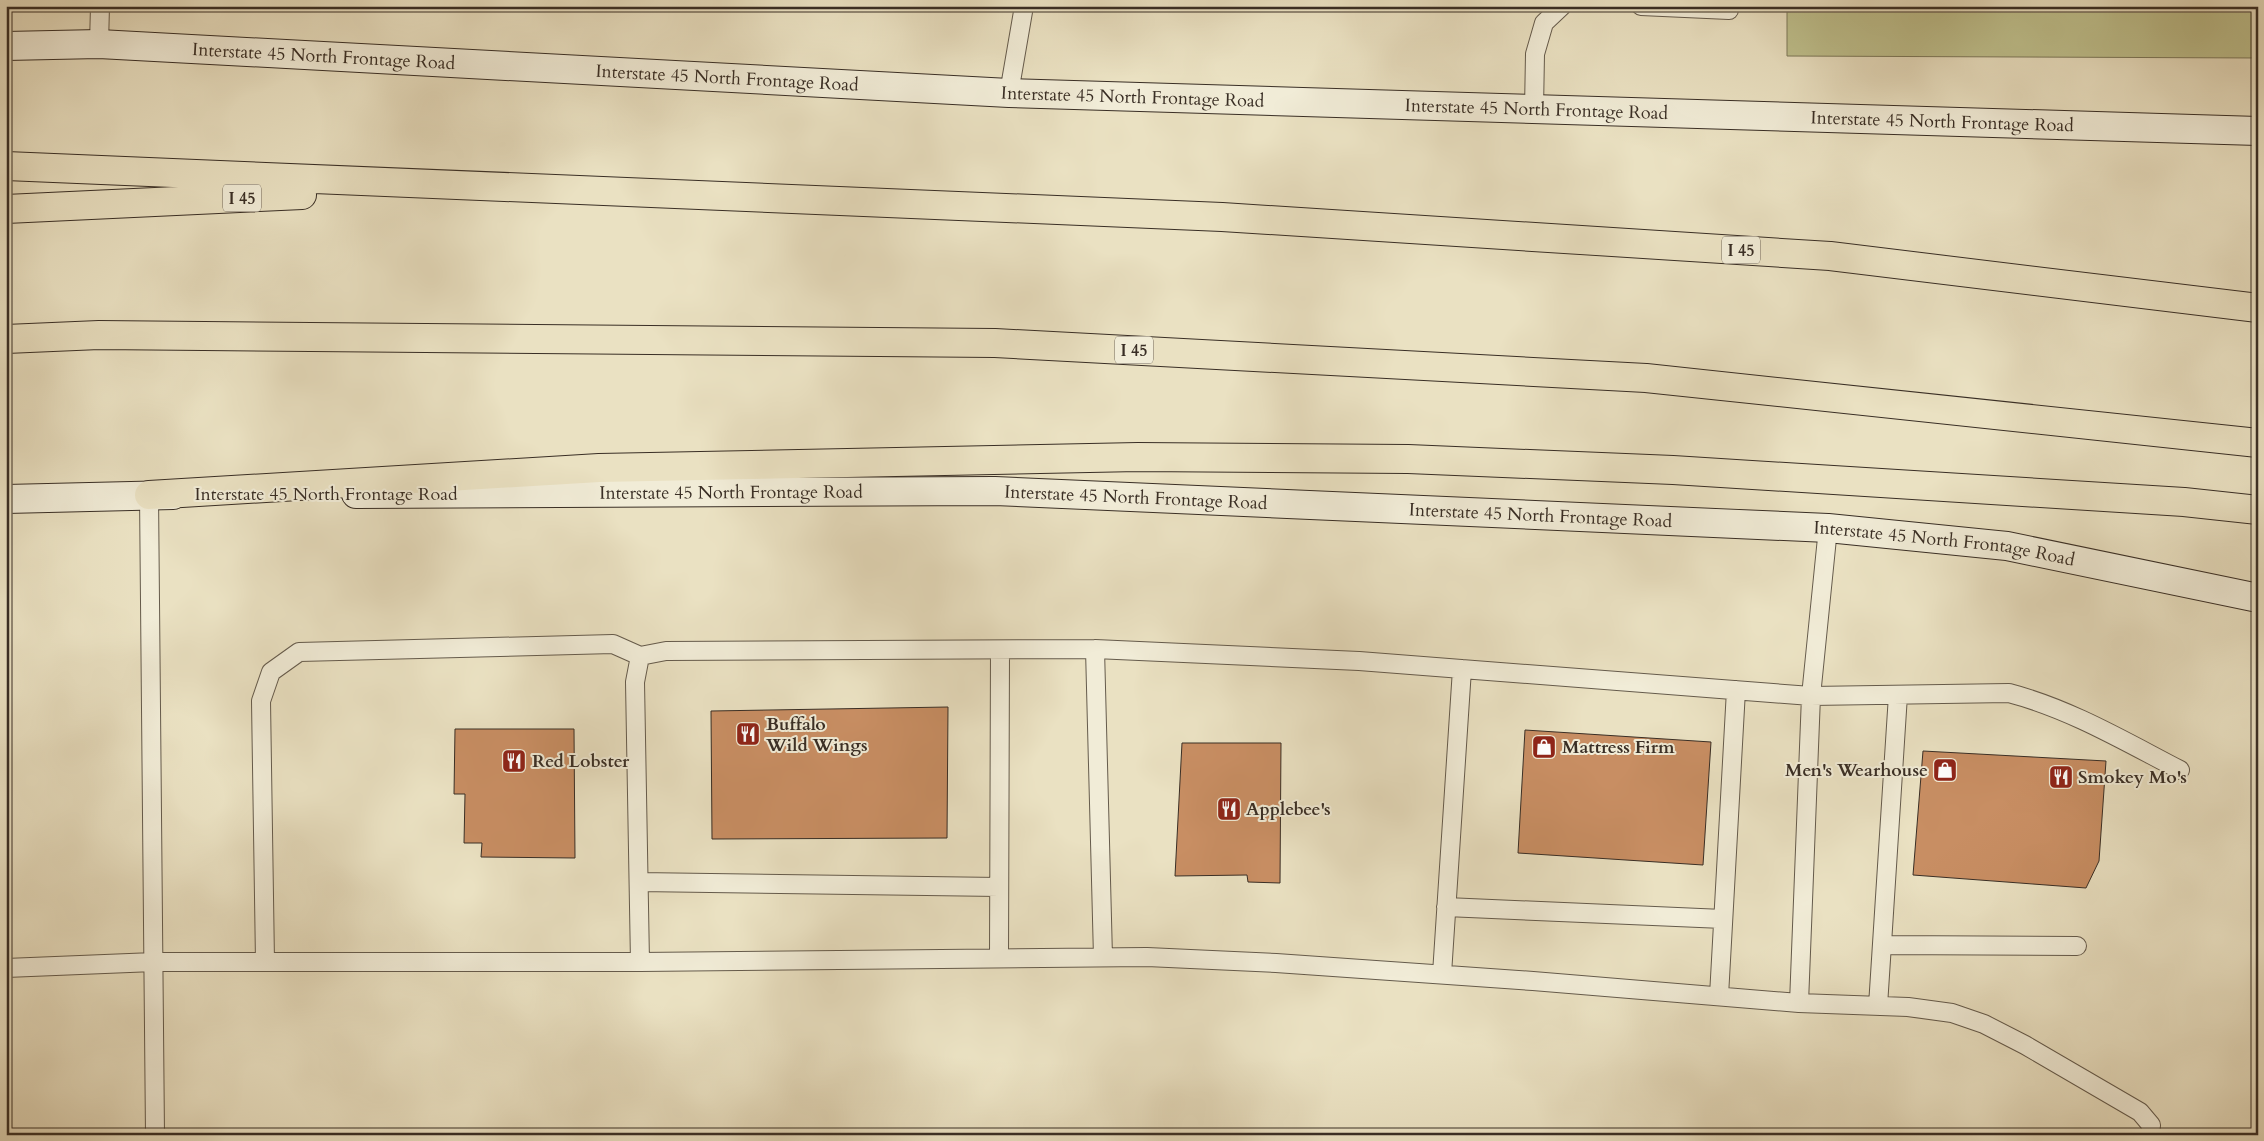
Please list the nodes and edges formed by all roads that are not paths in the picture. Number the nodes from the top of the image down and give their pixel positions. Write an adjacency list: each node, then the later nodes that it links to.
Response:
1 (100, 6): 6 (lane)
2 (1024, 6): 8 (lane)
3 (1562, 6): 9 (lane)
4 (1641, 6): 5 (lane)
5 (1729, 10)
6 (99, 44): 7 (main road, Interstate 45 North Frontage Road); 8 (main road, Interstate 45 North Frontage Road)
7 (6, 46)
8 (1009, 93): 9 (main road, Interstate 45 North Frontage Road)
9 (1534, 109): 10 (main road, Interstate 45 North Frontage Road)
10 (2258, 131)
11 (6, 166): 12 (highway)
12 (478, 187): 13 (highway, I 45); 14 (highway, I 45)
13 (6, 209)
14 (2258, 308)
15 (6, 339): 16 (highway, I 45)
16 (2258, 443)
17 (149, 496): 18 (main road, Interstate 45 North Frontage Road); 19 (highway); 20 (main road, Interstate 45 North Frontage Road); 38 (lane)
18 (6, 499)
19 (2258, 510)
20 (1828, 528): 21 (main road, Interstate 45 North Frontage Road); 28 (lane)
21 (2258, 598)
22 (1095, 649): 23 (lane); 25 (lane); 37 (lane)
23 (1000, 650): 24 (lane); 31 (lane)
24 (640, 656): 30 (lane); 39 (lane)
25 (1462, 669): 26 (lane); 32 (lane)
26 (1736, 690): 28 (lane); 33 (lane)
27 (1898, 695): 28 (lane); 29 (lane); 34 (lane)
28 (1811, 696): 44 (lane)
29 (2180, 770)
30 (639, 882): 31 (lane); 40 (lane)
31 (999, 887): 36 (lane)
32 (1446, 907): 33 (lane); 42 (lane)
33 (1723, 919): 43 (lane)
34 (1882, 945): 35 (lane); 45 (lane)
35 (2077, 946)
36 (999, 958): 37 (lane); 40 (lane)
37 (1103, 958): 42 (lane)
38 (154, 962): 39 (lane); 41 (lane); 46 (lane)
39 (265, 962): 40 (lane)
40 (640, 962)
41 (6, 968)
42 (1442, 974): 43 (lane)
43 (1719, 996): 44 (lane)
44 (1799, 1003): 45 (lane)
45 (1878, 1006): 47 (lane)
46 (155, 1135)
47 (2150, 1135)

